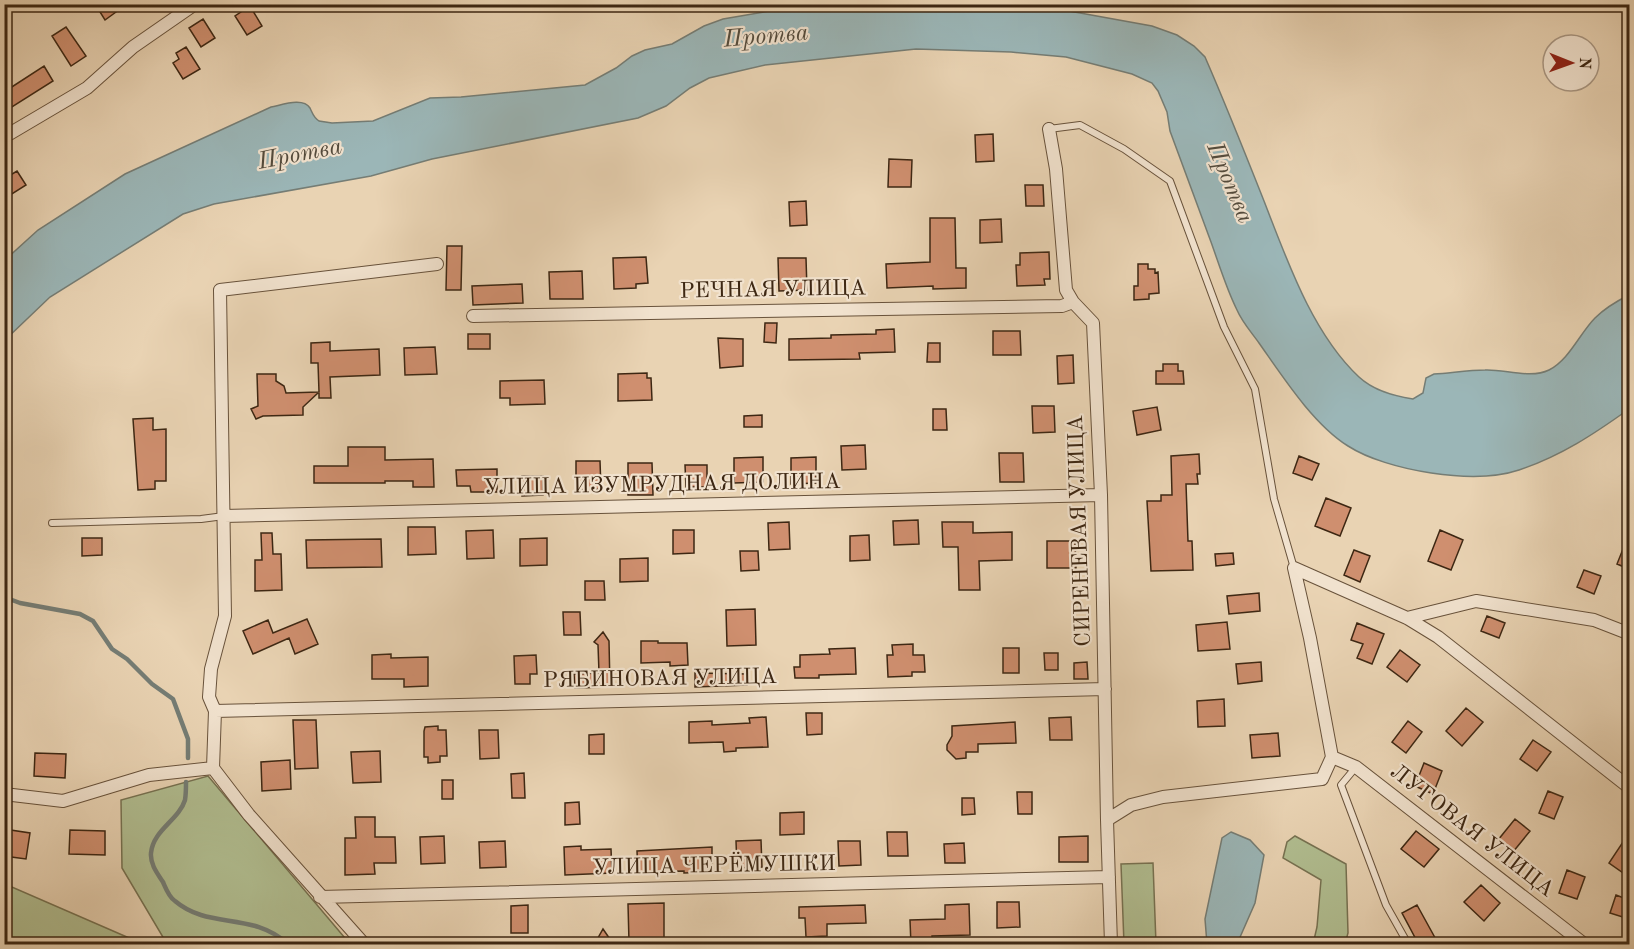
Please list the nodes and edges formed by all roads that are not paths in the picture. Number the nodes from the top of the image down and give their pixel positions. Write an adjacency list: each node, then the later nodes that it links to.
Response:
1 (195, 4): 3 (street)
2 (1049, 129): 5 (street, СИРЕНЕВАЯ УЛИЦА); 10 (lane)
3 (4, 137)
4 (437, 264): 8 (street)
5 (1073, 302): 6 (street, РЕЧНАЯ УЛИЦА); 7 (street, СИРЕНЕВАЯ УЛИЦА)
6 (473, 316)
7 (1101, 495): 8 (street, УЛИЦА ИЗУМРУДНАЯ ДОЛИНА); 13 (street, СИРЕНЕВАЯ УЛИЦА)
8 (224, 516): 9 (lane); 14 (street)
9 (52, 523)
10 (1294, 568): 11 (street); 15 (street)
11 (1407, 618): 12 (street); 18 (street)
12 (1629, 634)
13 (1105, 689): 14 (street, РЯБИНОВАЯ УЛИЦА); 20 (street, СИРЕНЕВАЯ УЛИЦА)
14 (216, 711): 17 (street)
15 (1332, 757): 16 (street, ЛУГОВАЯ УЛИЦА); 20 (street)
16 (1356, 767): 25 (lane); 26 (street, ЛУГОВАЯ УЛИЦА)
17 (213, 768): 19 (street); 22 (street)
18 (1629, 788)
19 (4, 794)
20 (1107, 820): 21 (street, СИРЕНЕВАЯ УЛИЦА)
21 (1109, 877): 22 (street, УЛИЦА ЧЕРЁМУШКИ); 24 (street, СИРЕНЕВАЯ УЛИЦА)
22 (320, 897): 23 (street)
23 (364, 945)
24 (1111, 945)
25 (1408, 945)
26 (1584, 945)

